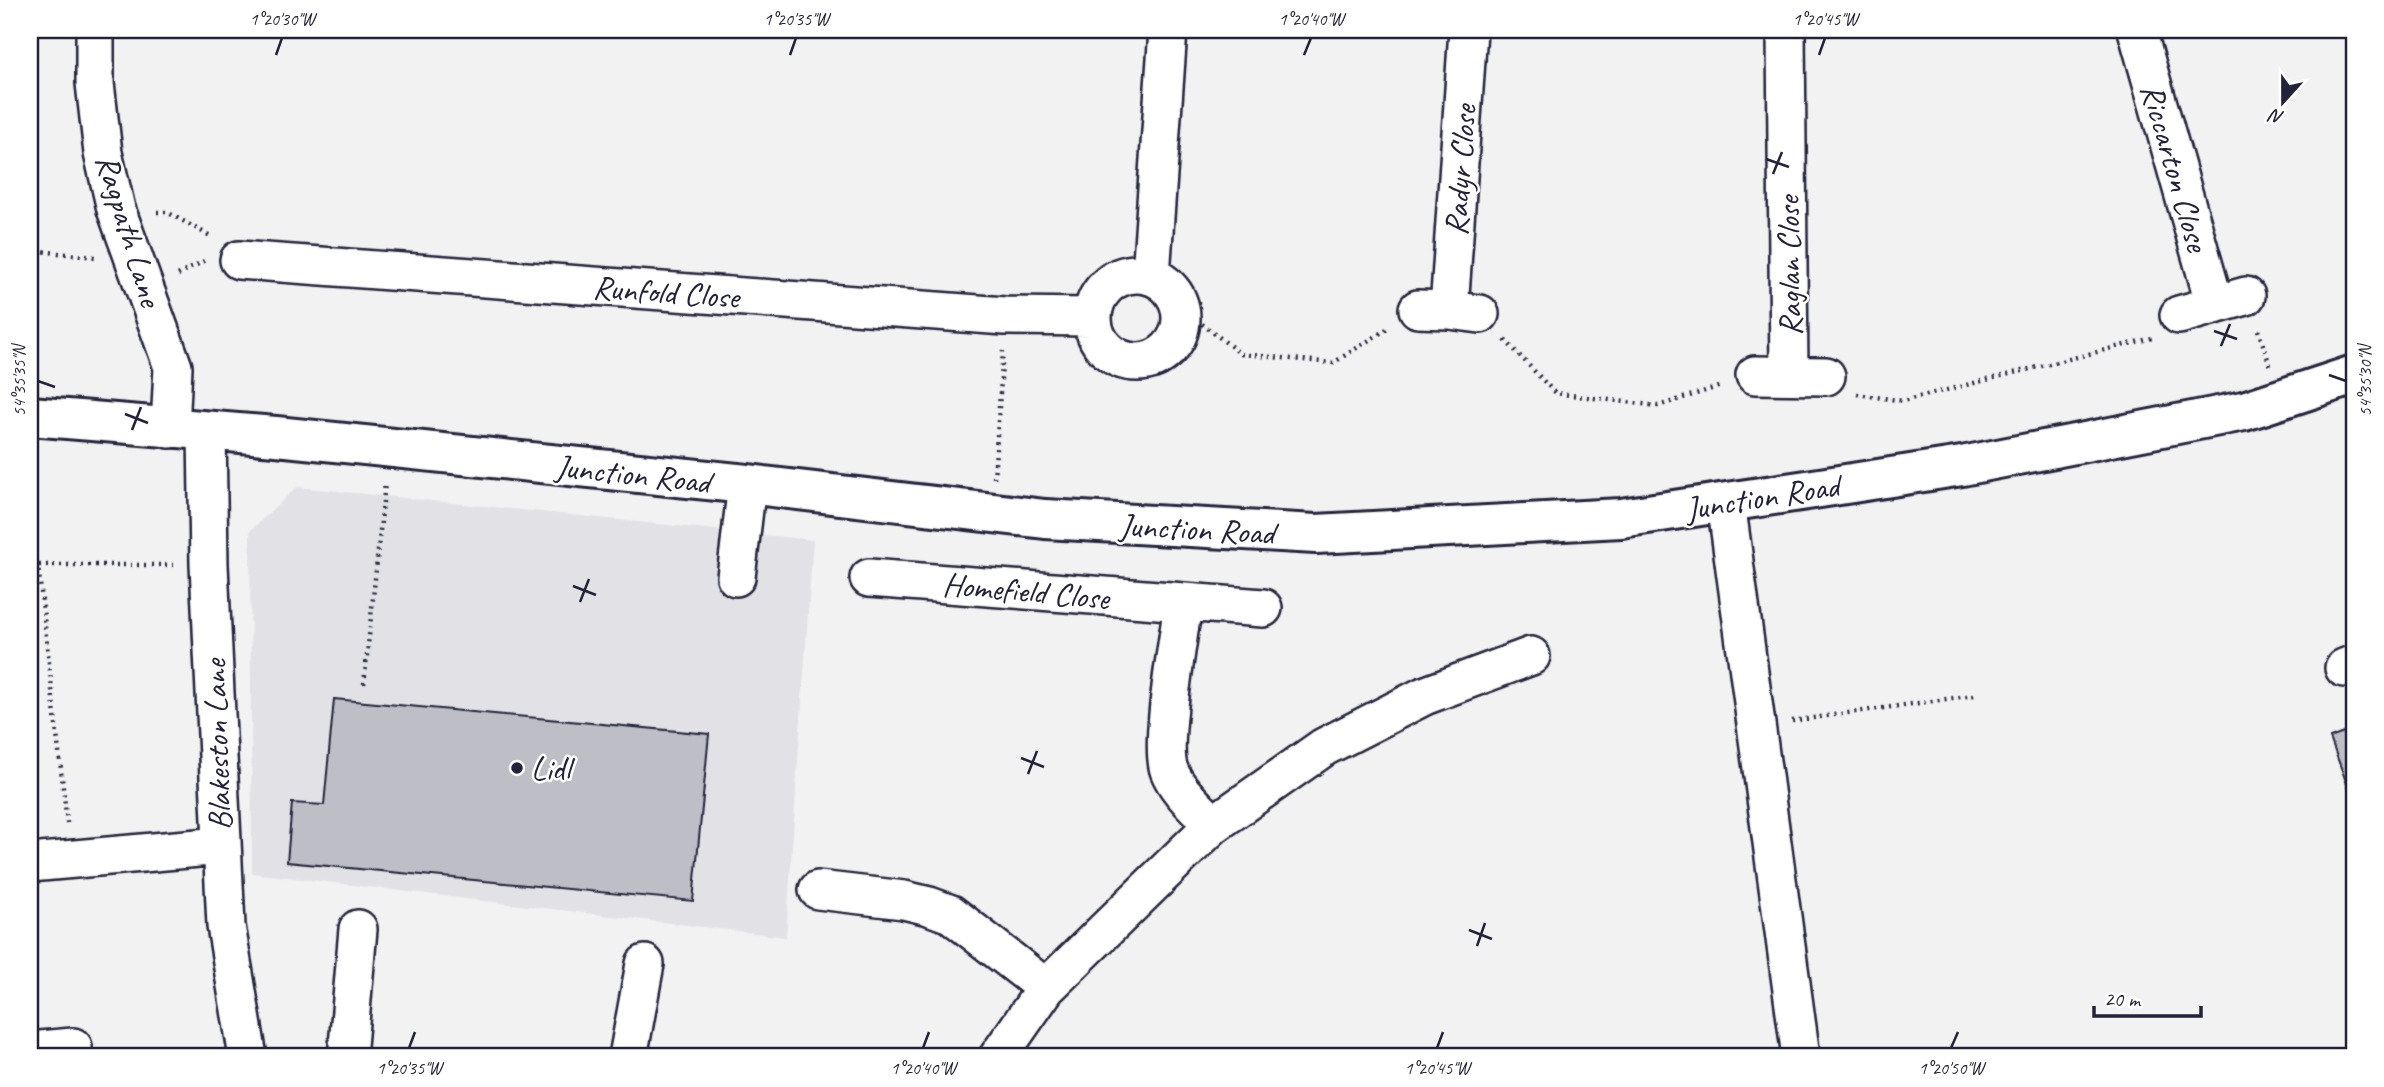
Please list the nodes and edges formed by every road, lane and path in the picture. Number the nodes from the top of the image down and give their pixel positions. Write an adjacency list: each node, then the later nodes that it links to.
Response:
1 (95, 30): 6 (street, Ragpath Lane)
2 (1168, 30): 9 (street)
3 (1468, 30): 12 (street, Radyr Close)
4 (1786, 30): 15 (street, Raglan Close)
5 (2137, 30): 13 (street, Riccarton Close)
6 (116, 209): 8 (path); 10 (street, Ragpath Lane)
7 (30, 250): 10 (path)
8 (239, 260): 10 (path); 14 (street, Runfold Close)
9 (1151, 275): 11 (street); 14 (street)
10 (140, 276): 19 (street, Ragpath Lane)
11 (1180, 307): 12 (path); 14 (street)
12 (1449, 311): 15 (path)
13 (2179, 315): 17 (path)
14 (1092, 317)
15 (1772, 375): 17 (street, Raglan Close)
16 (2354, 375): 22 (main road, Junction Road)
17 (1826, 376)
18 (30, 416): 19 (main road, Junction Road)
19 (188, 430): 20 (main road, Junction Road); 25 (street, Blakeston Lane)
20 (388, 448): 21 (main road, Junction Road); 31 (path)
21 (747, 484): 22 (main road, Junction Road); 26 (street)
22 (1727, 502): 48 (street)
23 (30, 565): 24 (path)
24 (38, 565): 25 (path); 36 (path)
25 (209, 565): 35 (street, Blakeston Lane)
26 (736, 577)
27 (869, 578): 28 (street, Homefield Close)
28 (1183, 603): 29 (street, Homefield Close); 34 (street)
29 (1262, 608)
30 (1531, 656): 34 (street)
31 (364, 684)
32 (1975, 695): 33 (path)
33 (1779, 722)
34 (1213, 825): 41 (street)
35 (220, 846): 36 (street); 44 (street, Blakeston Lane)
36 (71, 860): 37 (street)
37 (30, 863)
38 (818, 890): 41 (street)
39 (358, 929): 45 (street)
40 (645, 964): 46 (street)
41 (1046, 988): 47 (street)
42 (72, 1047): 43 (street)
43 (30, 1051)
44 (248, 1057)
45 (349, 1057)
46 (628, 1057)
47 (998, 1057)
48 (1801, 1057)

